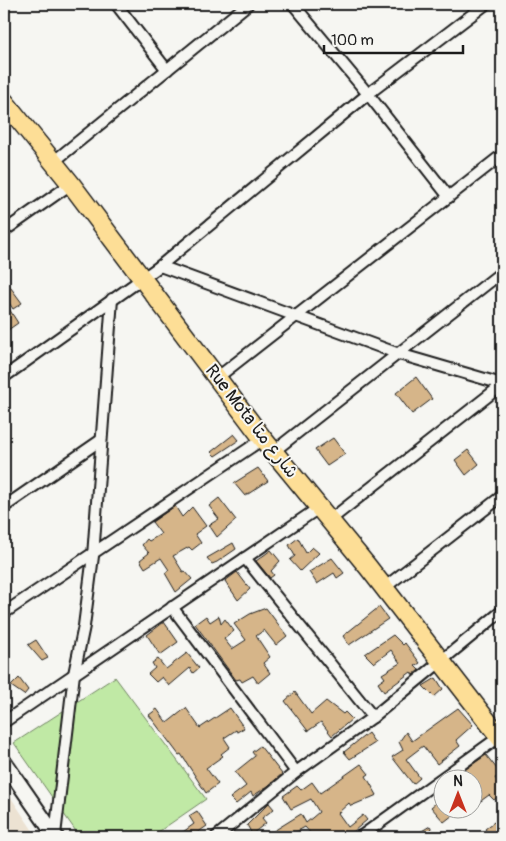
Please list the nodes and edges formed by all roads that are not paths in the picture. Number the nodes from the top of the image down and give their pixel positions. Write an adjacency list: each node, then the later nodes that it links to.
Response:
1 (116, 4): 5 (street)
2 (248, 4): 5 (street)
3 (292, 4): 6 (street)
4 (486, 4): 6 (street)
5 (166, 70): 9 (street)
6 (368, 94): 11 (street); 13 (street)
7 (4, 101): 9 (highway, Rue Mota شارع متا)
8 (502, 155): 11 (street)
9 (52, 163): 10 (highway, Rue Mota شارع متا)
10 (71, 184): 12 (street); 15 (highway, Rue Mota شارع متا)
11 (449, 197): 17 (street)
12 (4, 231)
13 (160, 266): 15 (street); 17 (street)
14 (502, 272): 18 (street)
15 (141, 278): 16 (street); 20 (highway, Rue Mota شارع متا)
16 (112, 299): 19 (street); 22 (street)
17 (298, 316): 18 (street); 20 (street)
18 (399, 354): 21 (street); 23 (street)
19 (4, 377)
20 (218, 377): 23 (highway, Rue Mota شارع متا)
21 (502, 384): 26 (street)
22 (101, 440): 25 (street); 27 (street)
23 (269, 445): 26 (highway, Rue Mota شارع متا); 27 (street)
24 (502, 496): 29 (street)
25 (4, 507)
26 (325, 513): 28 (street); 29 (highway, Rue Mota شارع متا)
27 (92, 556): 32 (street); 34 (street)
28 (245, 558): 30 (street); 35 (street)
29 (384, 588): 33 (highway, Rue Mota شارع متا)
30 (172, 607): 34 (street); 39 (street)
31 (502, 611): 33 (street)
32 (4, 613)
33 (441, 659): 35 (street); 37 (highway, Rue Mota شارع متا)
34 (74, 674): 36 (street); 40 (street)
35 (373, 717): 39 (street)
36 (4, 722)
37 (501, 737): 42 (street)
38 (4, 762): 40 (street)
39 (296, 772): 41 (street)
40 (55, 836)
41 (216, 837)
42 (360, 837)

